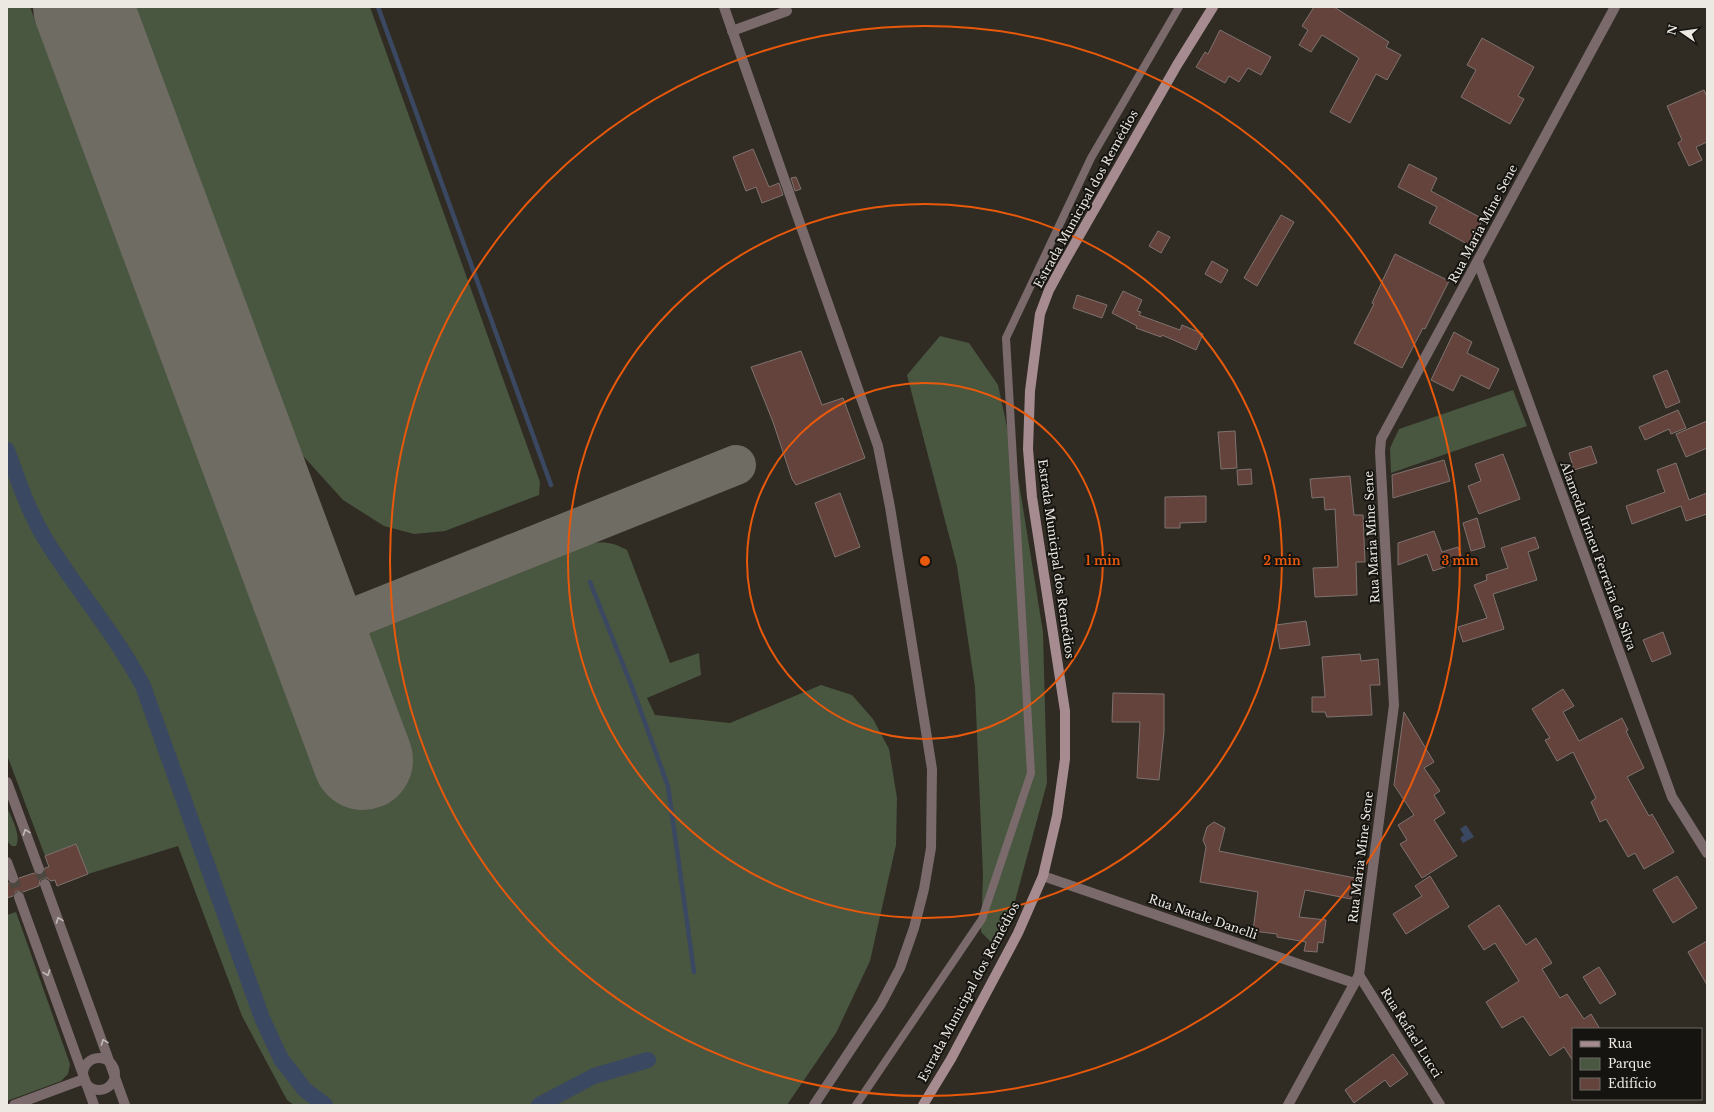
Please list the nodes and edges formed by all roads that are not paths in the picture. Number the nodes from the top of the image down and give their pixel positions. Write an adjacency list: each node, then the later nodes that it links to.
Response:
1 (724, 7): 6 (street)
2 (1180, 7): 23 (lane)
3 (1213, 7): 12 (main road, Estrada Municipal dos Remédios)
4 (1615, 7): 7 (street, Rua Maria Mine Sene)
5 (787, 11): 6 (street)
6 (732, 31): 22 (street)
7 (1478, 262): 9 (street, Alameda Irineu Ferreira da Silva); 16 (street, Rua Maria Mine Sene)
8 (7, 782): 11 (street, one-way to 8)
9 (1707, 853)
10 (7, 862): 13 (street)
11 (39, 869)
12 (1043, 876): 16 (street, Rua Natale Danelli); 24 (main road, Estrada Municipal dos Remédios)
13 (13, 878)
14 (46, 884): 17 (street, one-way to 14)
15 (20, 897): 18 (street, one-way to 18)
16 (1356, 979): 25 (street, Rua Maria Mine Sene); 26 (street, Rua Rafael Lucci)
17 (114, 1070): 18 (street); 18 (street); 21 (street)
18 (84, 1079): 19 (street); 20 (street)
19 (14, 1105)
20 (94, 1105)
21 (125, 1105)
22 (814, 1105)
23 (856, 1105)
24 (923, 1105)
25 (1288, 1105)
26 (1440, 1105)

